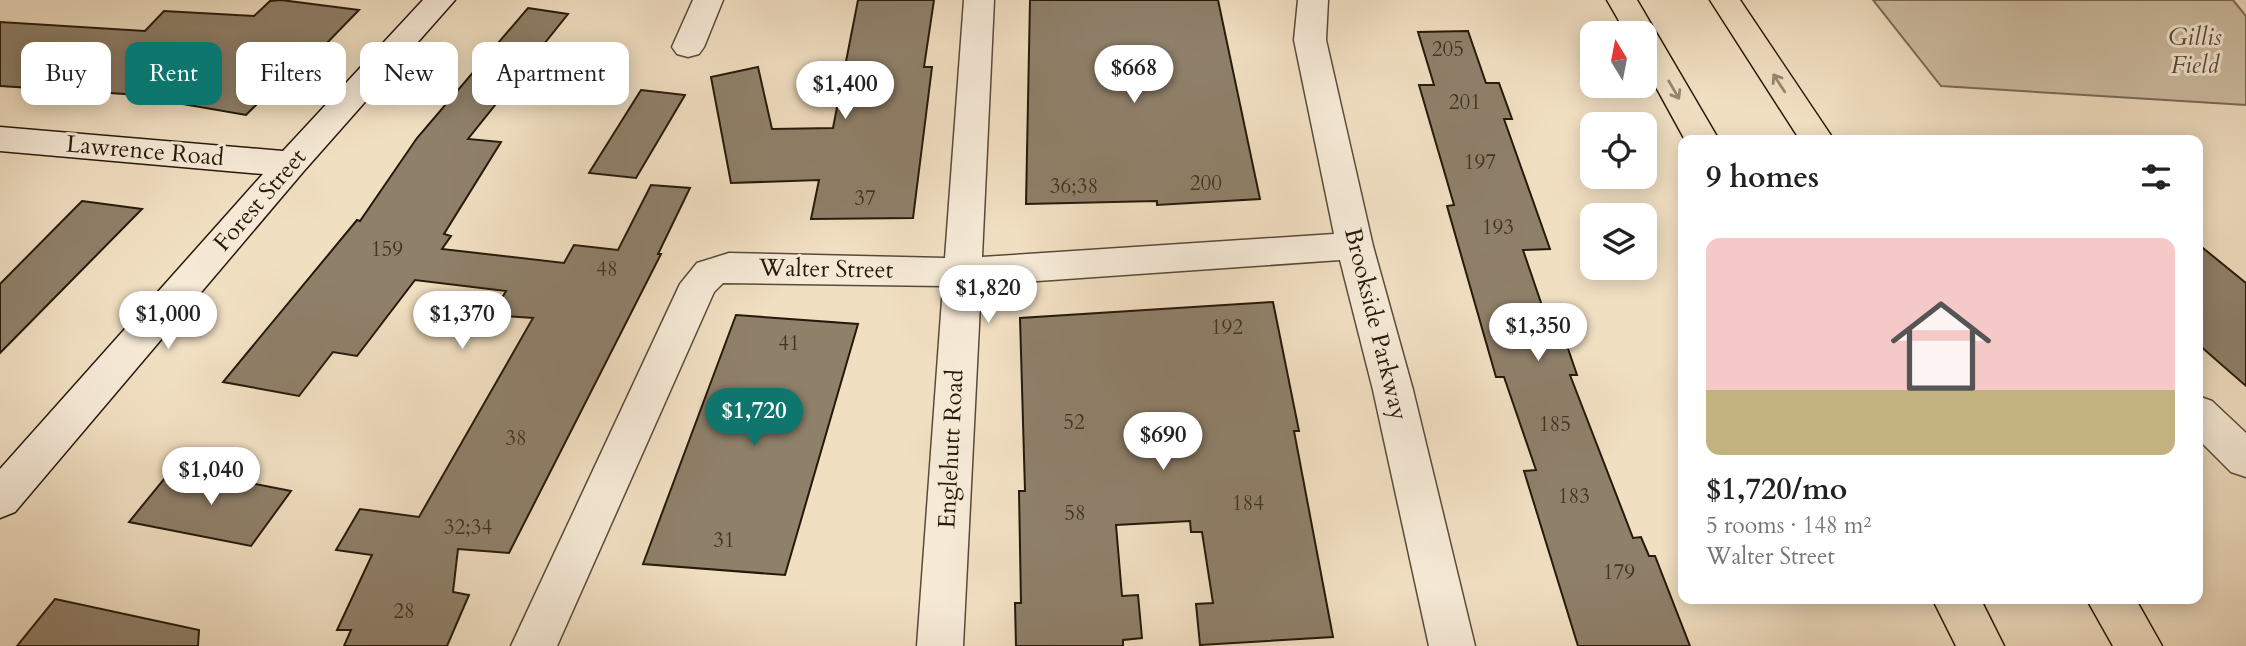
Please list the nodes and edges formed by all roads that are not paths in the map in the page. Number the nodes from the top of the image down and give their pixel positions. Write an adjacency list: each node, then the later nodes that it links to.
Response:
1 (440, 0): 13 (street, Forest Street)
2 (708, 0): 8 (street)
3 (979, 0): 15 (street, Englehutt Road)
4 (1313, 0): 14 (street, Brookside Parkway)
5 (1622, 0): 7 (highway)
6 (1725, 0): 11 (highway, one-way to 6)
7 (1635, 21)
8 (688, 47)
9 (1657, 60): 10 (highway, one-way to 10)
10 (1699, 135)
11 (1814, 135)
12 (0, 139): 13 (street, Lawrence Road)
13 (291, 164): 18 (street, Forest Street)
14 (1355, 246): 15 (street, Walter Street); 23 (street, Brookside Parkway)
15 (961, 272): 21 (street, Walter Street); 22 (street, Englehutt Road)
16 (2203, 418): 17 (street)
17 (2246, 459)
18 (0, 499)
19 (1958, 604): 24 (highway)
20 (2113, 604): 25 (highway)
21 (534, 646)
22 (940, 646)
23 (1452, 646)
24 (1981, 646)
25 (2139, 646)

